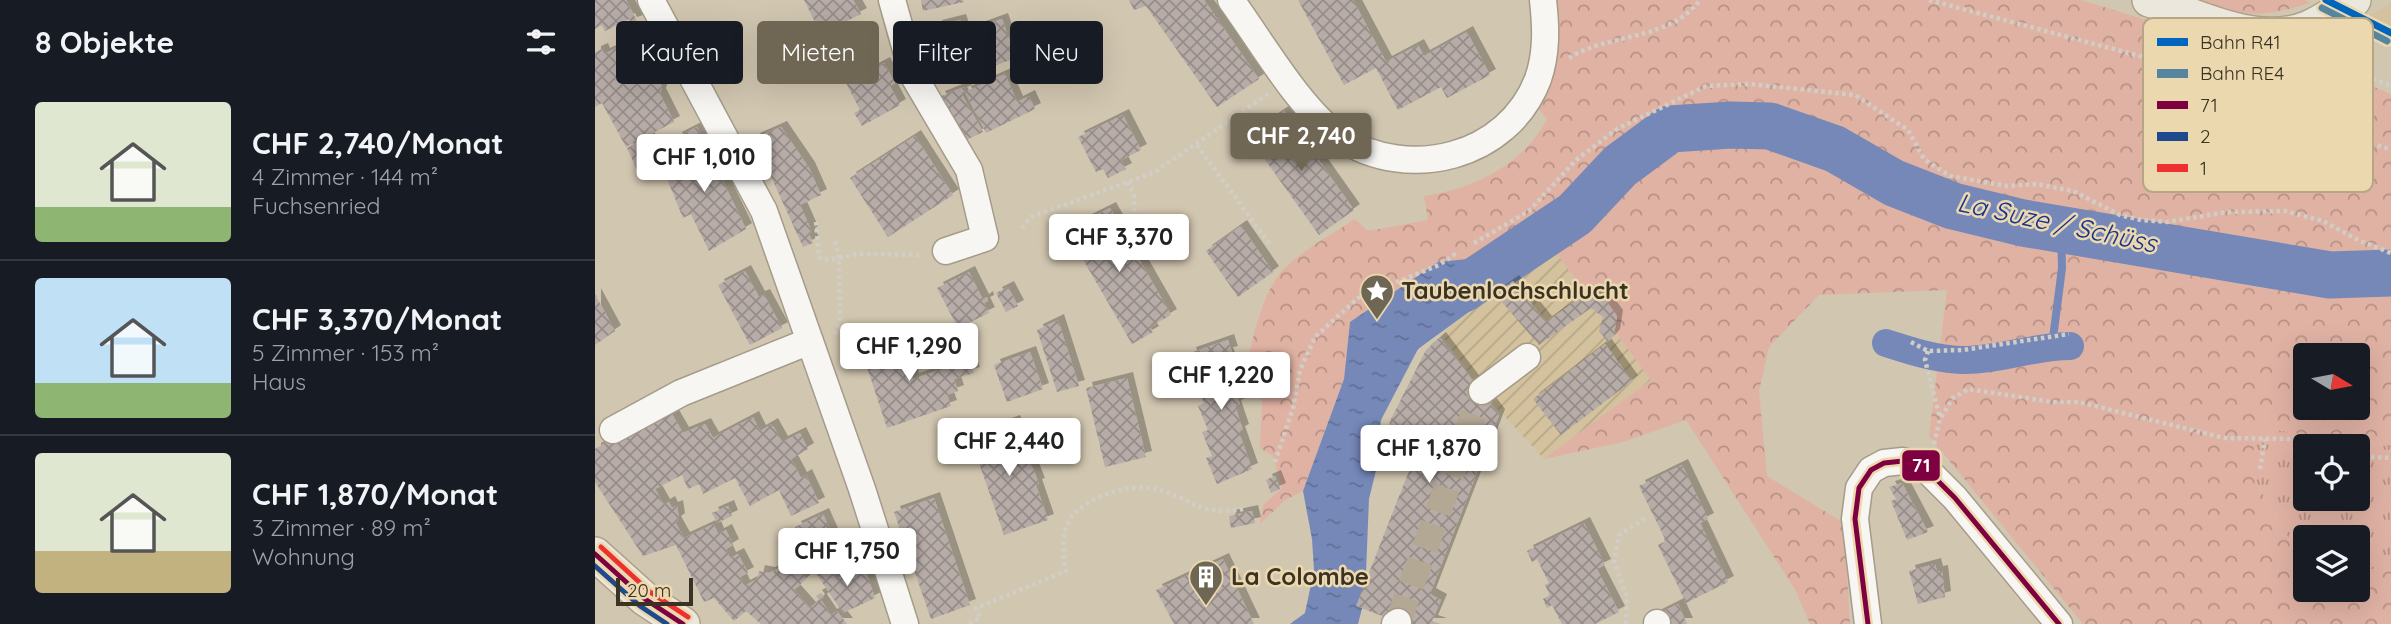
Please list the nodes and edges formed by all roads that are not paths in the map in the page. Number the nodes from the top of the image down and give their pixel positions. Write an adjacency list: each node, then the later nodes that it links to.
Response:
1 (651, 0): 10 (street)
2 (892, 0): 9 (street)
3 (1231, 0): 4 (street)
4 (1543, 0)
5 (2149, 0): 7 (main road)
6 (2354, 0): 8 (main road)
7 (2203, 18)
8 (2324, 18)
9 (946, 251)
10 (823, 342): 13 (street); 16 (street)
11 (1527, 357): 12 (street)
12 (1482, 391)
13 (613, 430)
14 (595, 554): 15 (main road)
15 (683, 624)
16 (905, 624)
17 (1868, 624): 18 (street)
18 (2059, 624)

